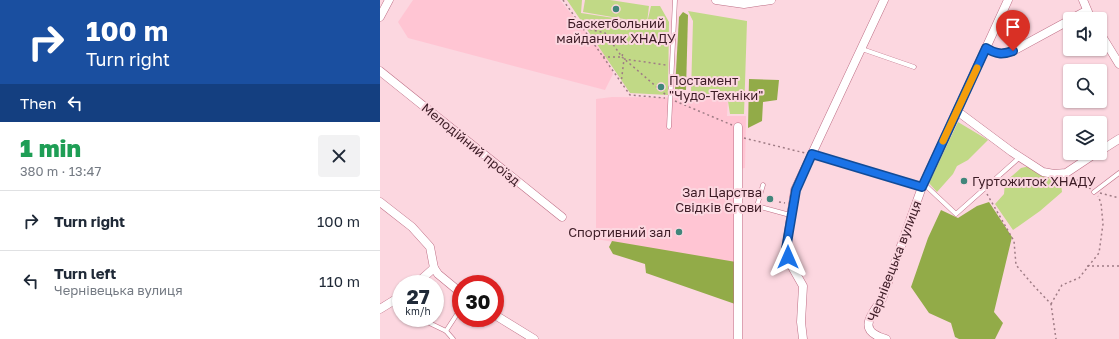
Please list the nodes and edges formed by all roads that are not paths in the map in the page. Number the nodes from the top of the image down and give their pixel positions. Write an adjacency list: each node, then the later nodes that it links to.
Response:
1 (389, 0): 9 (street)
2 (675, 0): 18 (lane)
3 (716, 0): 4 (street)
4 (771, 0)
5 (884, 0): 13 (street)
6 (1008, 0): 12 (street, Чернівецька вулиця)
7 (1083, 0): 8 (street)
8 (1086, 11)
9 (380, 17)
10 (1063, 23): 12 (street)
11 (1107, 44): 14 (street)
12 (986, 48): 17 (street, Чернівецька вулиця)
13 (862, 49): 15 (lane); 22 (street)
14 (1119, 64)
15 (914, 67)
16 (380, 71): 31 (street, Мелодійний проїзд)
17 (957, 111): 23 (street); 27 (street, Чернівецька вулиця)
18 (669, 127)
19 (738, 127): 43 (street)
20 (1119, 139): 21 (street)
21 (1107, 147)
22 (812, 154): 27 (lane); 30 (street)
23 (1020, 157): 24 (street); 27 (lane)
24 (1086, 160)
25 (1119, 173): 28 (lane)
26 (763, 185): 30 (lane)
27 (923, 185): 45 (street, Чернівецька вулиця)
28 (1094, 192)
29 (380, 202): 32 (street)
30 (790, 215): 44 (street)
31 (562, 217)
32 (434, 268): 33 (street); 34 (street)
33 (426, 275)
34 (452, 286)
35 (392, 302): 36 (street)
36 (380, 309)
37 (504, 321): 42 (street)
38 (452, 322): 40 (lane)
39 (438, 327): 40 (lane)
40 (446, 331): 41 (lane)
41 (453, 339)
42 (534, 339)
43 (738, 339)
44 (804, 339)
45 (886, 339)

